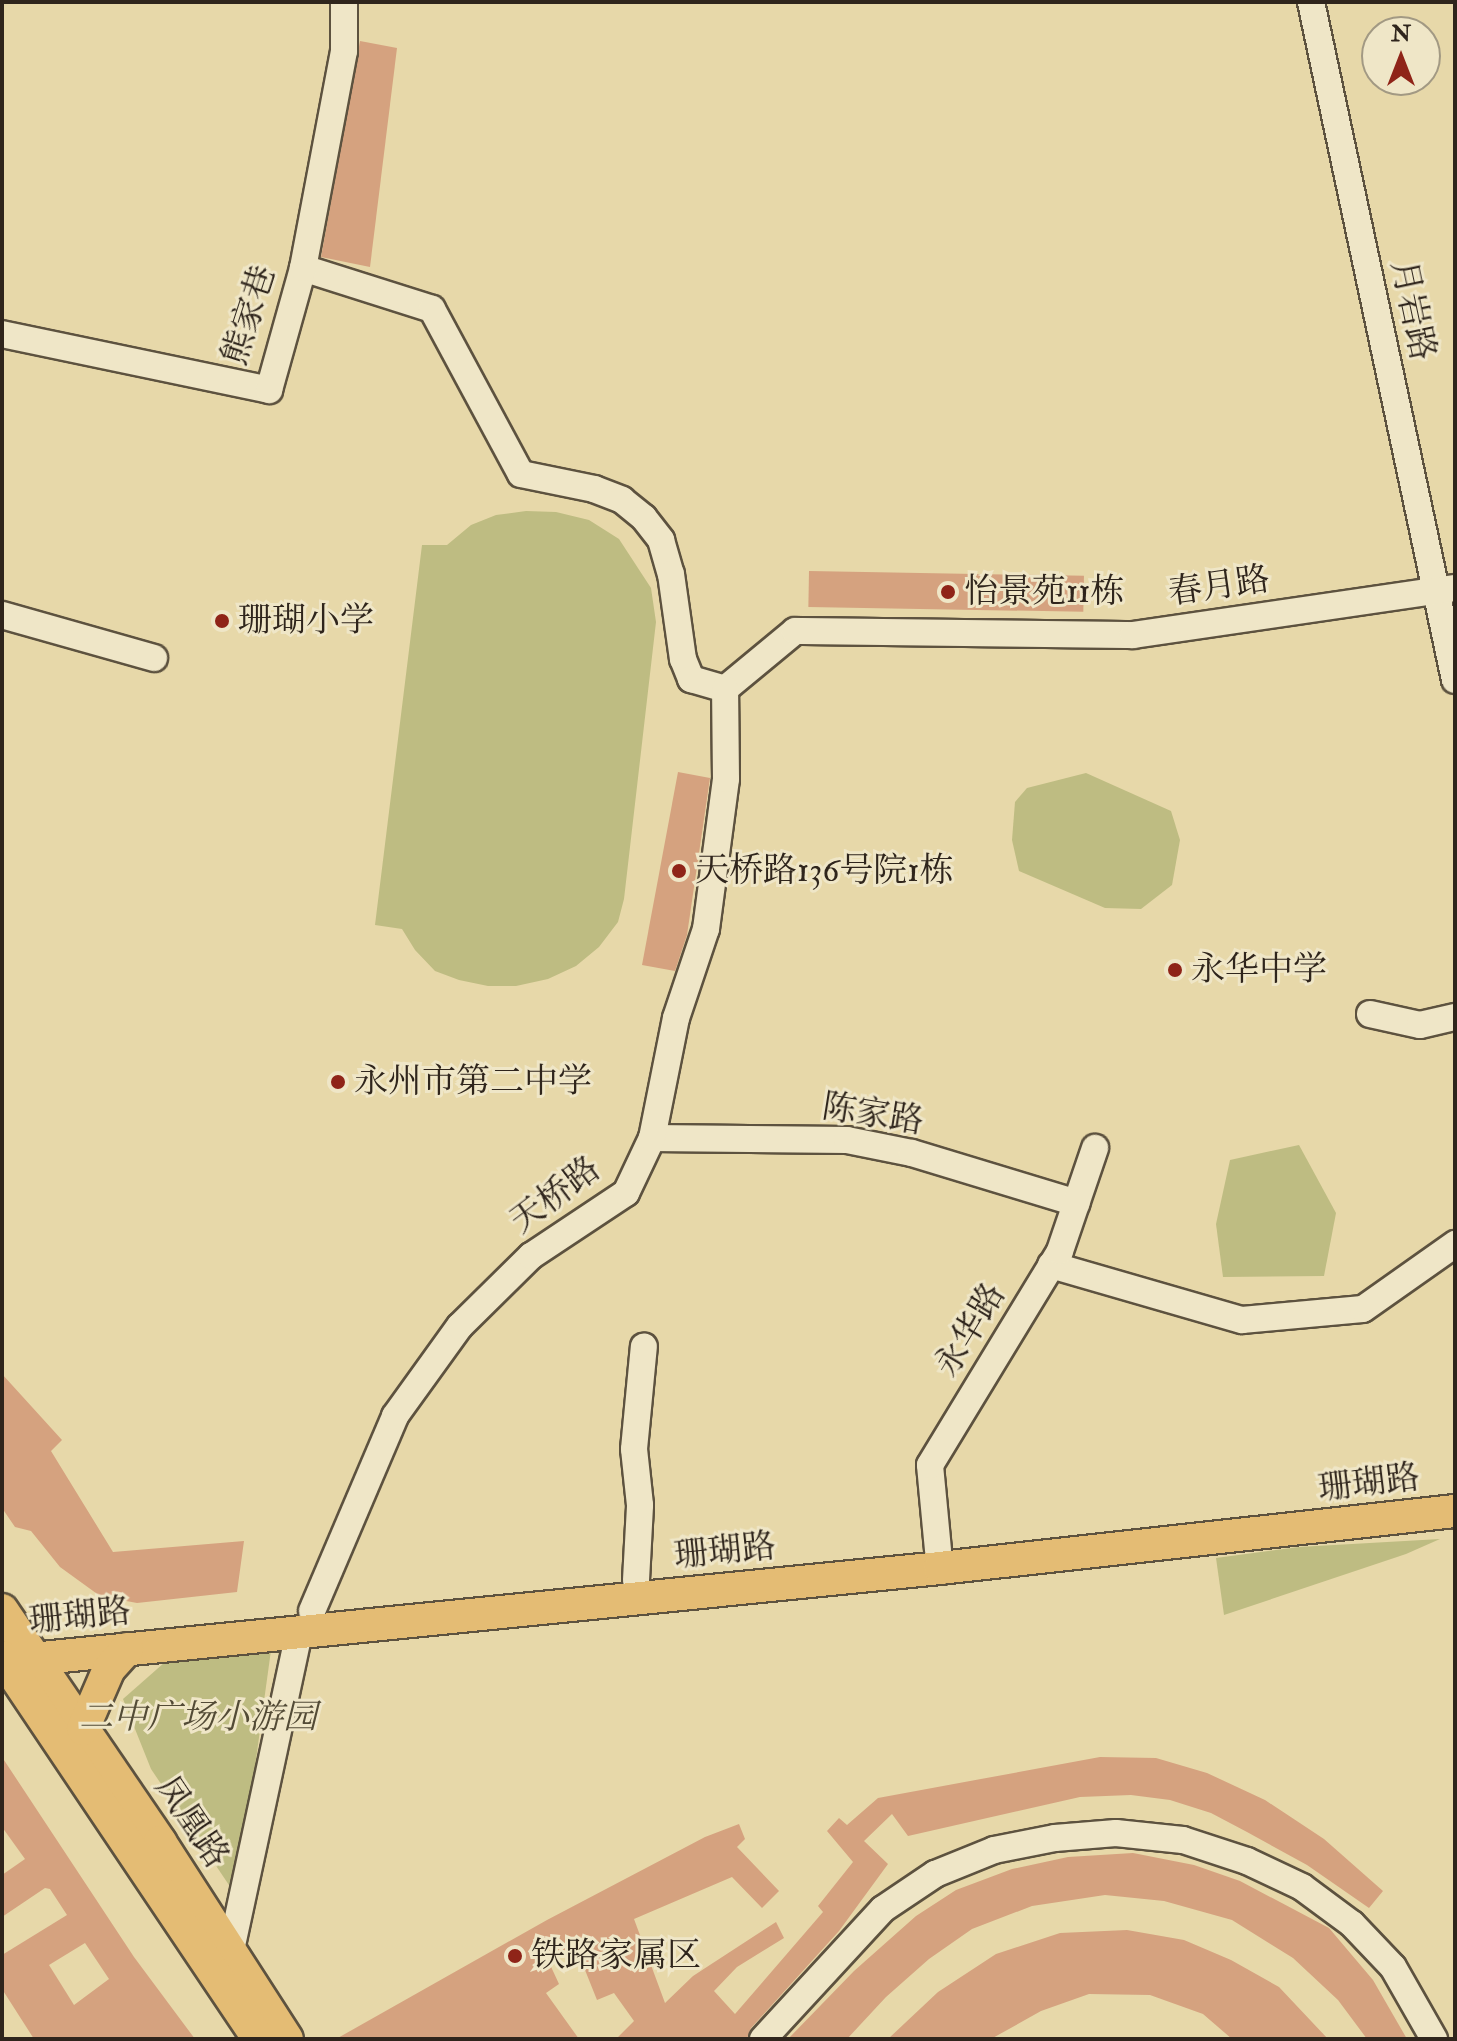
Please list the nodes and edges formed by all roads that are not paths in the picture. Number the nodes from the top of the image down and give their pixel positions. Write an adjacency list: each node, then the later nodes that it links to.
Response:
1 (344, 2): 3 (street, 熊家巷)
2 (1311, 2): 5 (street, 月岩路)
3 (303, 268): 4 (street, 熊家巷); 9 (street)
4 (2, 334)
5 (1446, 589): 8 (street, 月岩路); 9 (street, 春月路)
6 (2, 615): 7 (street)
7 (154, 658)
8 (1455, 680)
9 (725, 689): 12 (street, 天桥路)
10 (1370, 1014): 11 (street)
11 (1455, 1017)
12 (652, 1138): 14 (street, 陈家路); 23 (street, 天桥路)
13 (1095, 1148): 14 (street, 永华路)
14 (1077, 1203): 16 (street, 永华路)
15 (1455, 1244): 16 (street)
16 (1051, 1265): 20 (street, 永华路)
17 (644, 1346): 21 (street)
18 (1455, 1494): 20 (main road, 珊瑚路)
19 (1455, 1511): 23 (main road, 珊瑚路)
20 (938, 1550): 21 (main road, 珊瑚路)
21 (636, 1580): 23 (main road, 珊瑚路)
22 (2, 1610): 25 (main road, 凤凰路)
23 (305, 1622): 24 (main road, 珊瑚路); 25 (main road, 珊瑚路); 28 (street, 天桥路)
24 (127, 1649): 25 (main road, 珊瑚路); 26 (main road)
25 (11, 1653): 26 (main road, 凤凰路); 27 (main road, 凤凰路)
26 (83, 1729): 27 (main road, 凤凰路)
27 (132, 1825): 28 (main road, 凤凰路); 29 (main road, 凤凰路)
28 (231, 1950): 29 (main road, 凤凰路)
29 (248, 2003): 30 (main road, 凤凰路); 31 (main road, 凤凰路)
30 (259, 2039)
31 (287, 2039)
32 (763, 2039): 33 (street)
33 (1434, 2039)

